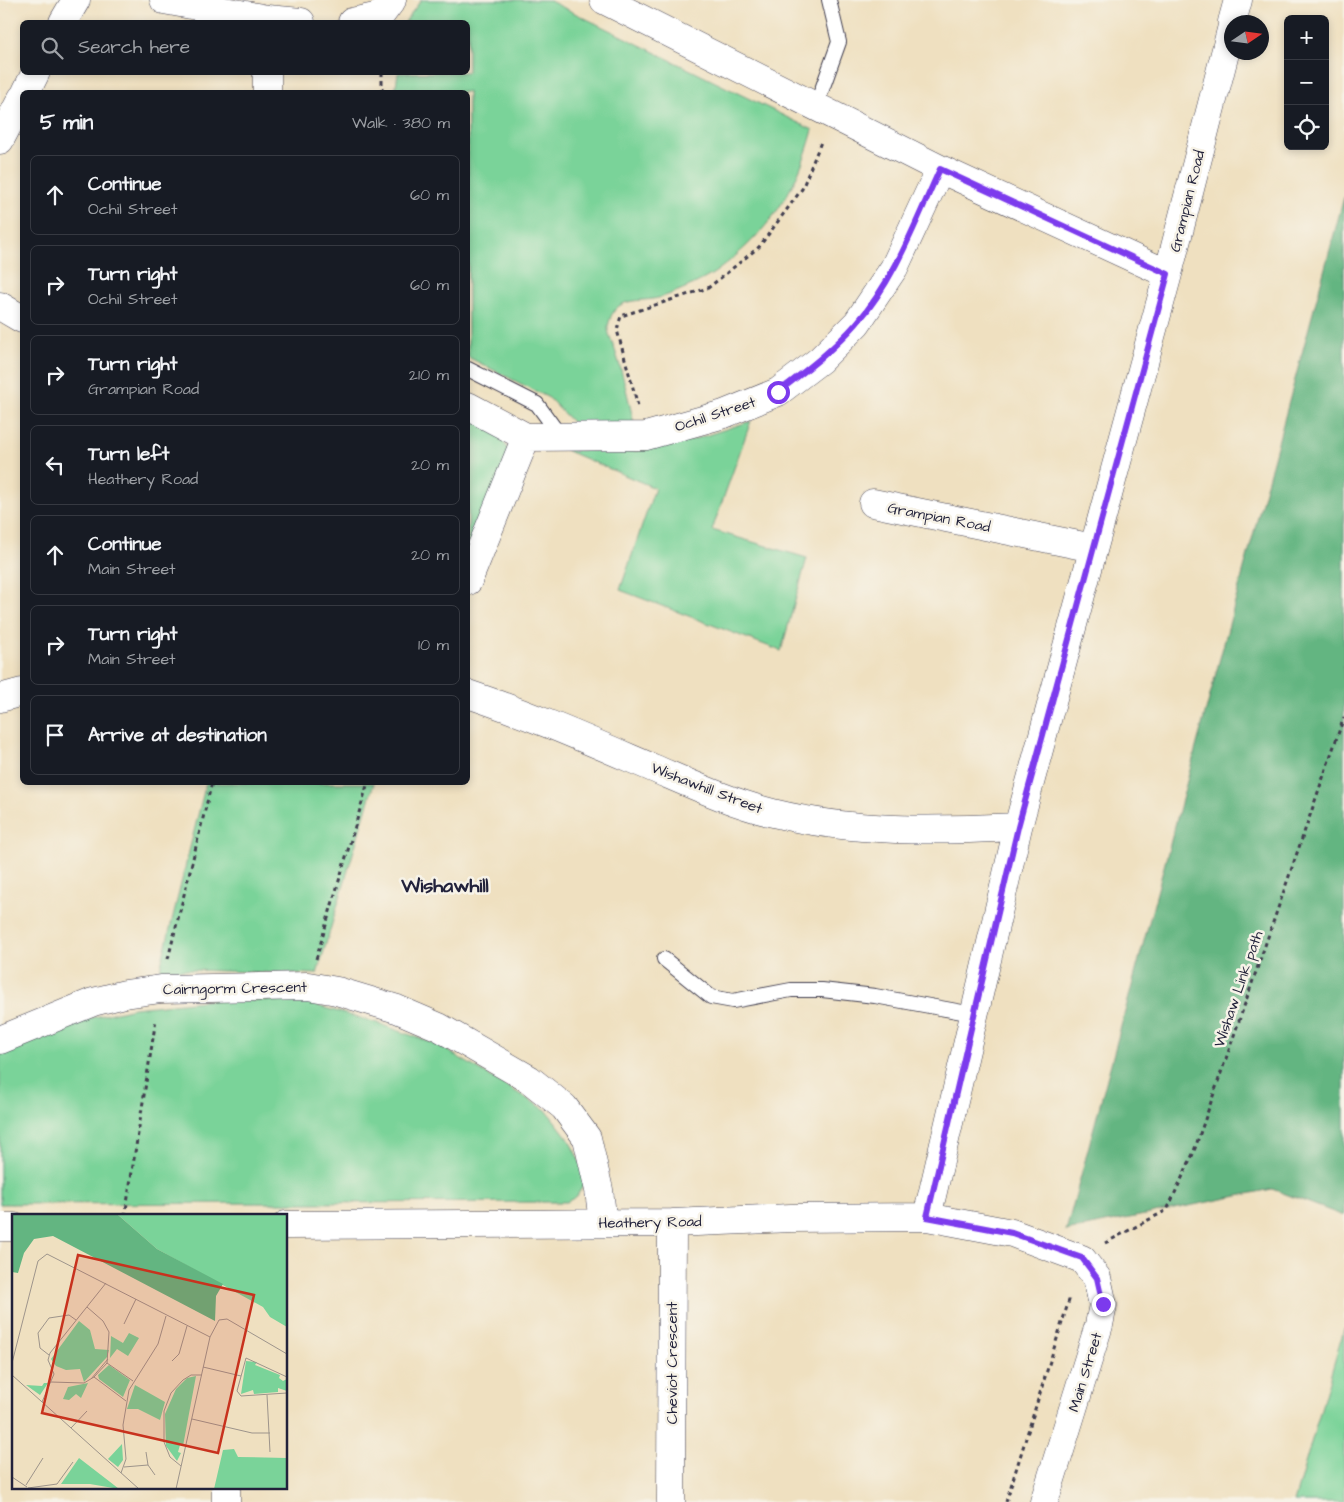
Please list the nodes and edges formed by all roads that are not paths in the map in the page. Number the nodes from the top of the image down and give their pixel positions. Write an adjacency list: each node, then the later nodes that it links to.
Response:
1 (76, 0): 8 (street)
2 (164, 0): 9 (street)
3 (392, 0): 10 (street)
4 (604, 0): 17 (street)
5 (829, 0): 17 (lane)
6 (1238, 0): 7 (street)
7 (1234, 15)
8 (64, 20)
9 (262, 20)
10 (361, 20)
11 (1224, 57): 20 (street, Grampian Road)
12 (34, 75): 14 (street)
13 (267, 75): 15 (street)
14 (27, 90)
15 (267, 90)
16 (20, 102): 18 (street)
17 (824, 110): 19 (street)
18 (0, 140)
19 (940, 169): 20 (street); 26 (street, Ochil Street)
20 (1168, 274): 28 (street, Grampian Road)
21 (0, 306): 22 (street)
22 (20, 318)
23 (470, 370): 26 (lane)
24 (470, 407): 25 (street, Ochil Street)
25 (526, 437): 26 (street, Ochil Street); 29 (street)
26 (561, 437)
27 (873, 503): 28 (street, Grampian Road)
28 (1093, 548): 33 (street, Grampian Road)
29 (470, 576)
30 (20, 693): 32 (street)
31 (470, 695): 33 (street, Wishawhill Street)
32 (0, 698)
33 (1018, 827): 35 (street, Grampian Road)
34 (664, 959): 35 (lane)
35 (973, 1014): 37 (street, Grampian Road)
36 (0, 1040): 38 (street, Cairngorm Crescent)
37 (927, 1217): 39 (street, Heathery Road); 41 (street, Heathery Road)
38 (603, 1223): 39 (street, Heathery Road); 40 (street, Heathery Road)
39 (672, 1223): 42 (street, Cheviot Crescent)
40 (288, 1225)
41 (1082, 1258): 43 (street, Main Street)
42 (671, 1502)
43 (1044, 1502)

